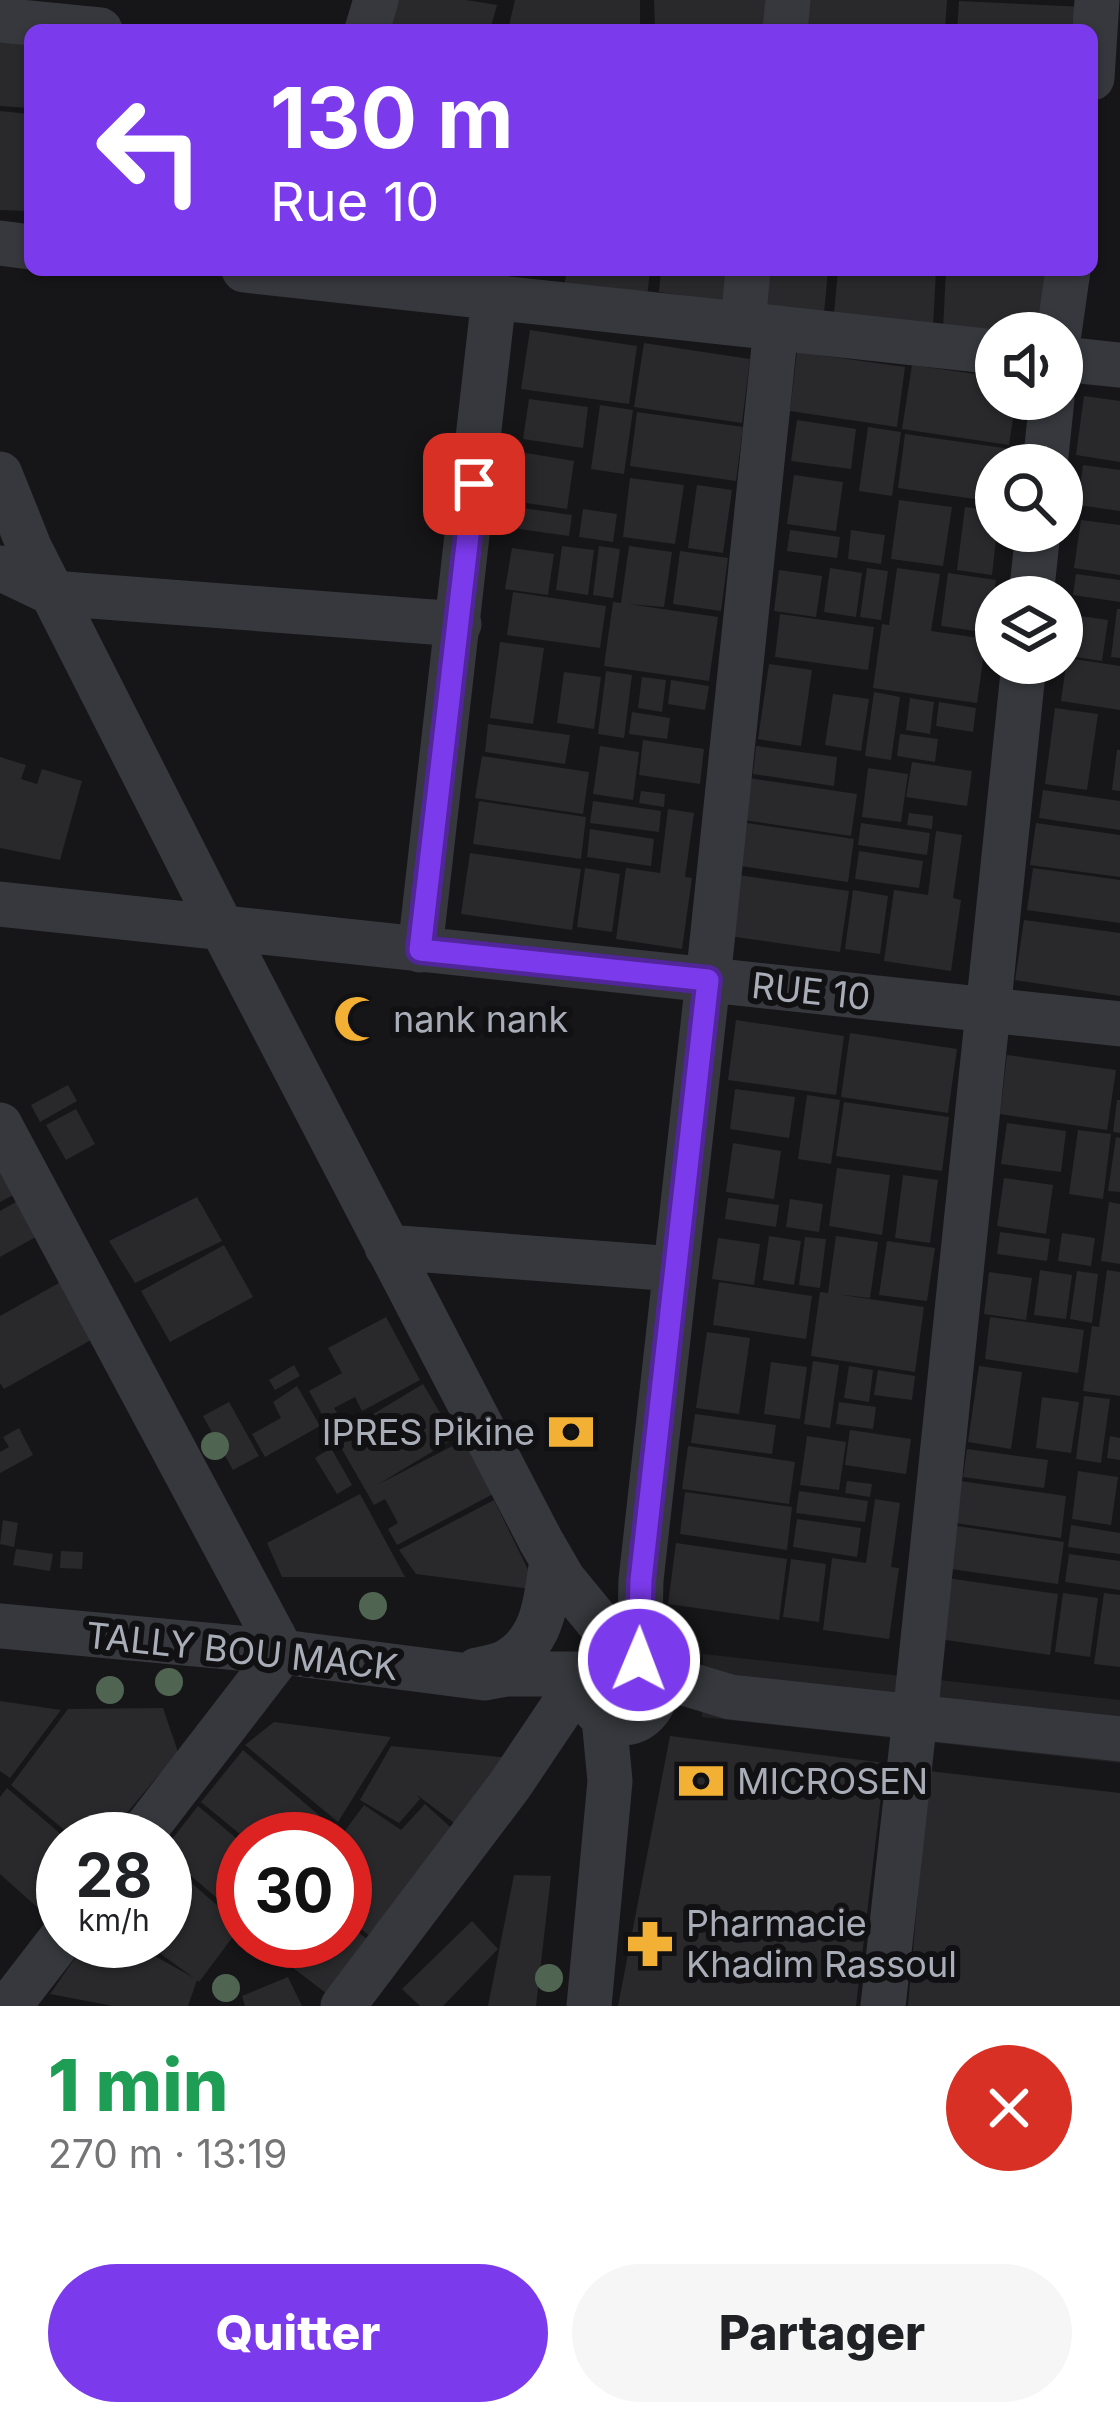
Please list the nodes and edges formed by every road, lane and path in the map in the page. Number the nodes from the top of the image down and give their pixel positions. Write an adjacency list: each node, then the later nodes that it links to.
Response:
1 (0, 20): 2 (street)
2 (40, 24)
3 (354, 276): 6 (street)
4 (749, 276): 9 (street)
5 (1067, 276): 8 (street)
6 (446, 281): 7 (street)
7 (494, 297): 9 (street); 16 (street)
8 (1062, 312)
9 (759, 326): 10 (street); 21 (street)
10 (975, 350)
11 (1083, 361): 12 (street)
12 (1120, 365)
13 (0, 474): 15 (street)
14 (0, 568): 15 (street)
15 (52, 593): 16 (street); 19 (street)
16 (459, 624): 20 (street)
17 (1022, 684): 22 (street)
18 (0, 904): 19 (street, RUE 10)
19 (222, 928): 20 (street, RUE 10); 25 (street)
20 (420, 950): 21 (street, RUE 10)
21 (708, 980): 22 (street, RUE 10); 26 (street)
22 (989, 1010): 23 (street, RUE 10); 32 (street)
23 (1120, 1024)
24 (0, 1125): 29 (street)
25 (387, 1247): 26 (street); 27 (street)
26 (676, 1269): 31 (street)
27 (557, 1569): 30 (street); 31 (street)
28 (0, 1626): 29 (street, TALLY BOU MACK)
29 (282, 1652): 30 (street, TALLY BOU MACK); 34 (street)
30 (472, 1677): 31 (street, TALLY BOU MACK)
31 (615, 1690): 32 (street, TALLY BOU MACK); 37 (street); 38 (street)
32 (915, 1718): 33 (street, TALLY BOU MACK); 39 (street)
33 (1120, 1739)
34 (159, 1812)
35 (38, 1968): 36 (street)
36 (9, 2006)
37 (344, 2006)
38 (589, 2006)
39 (883, 2006)

